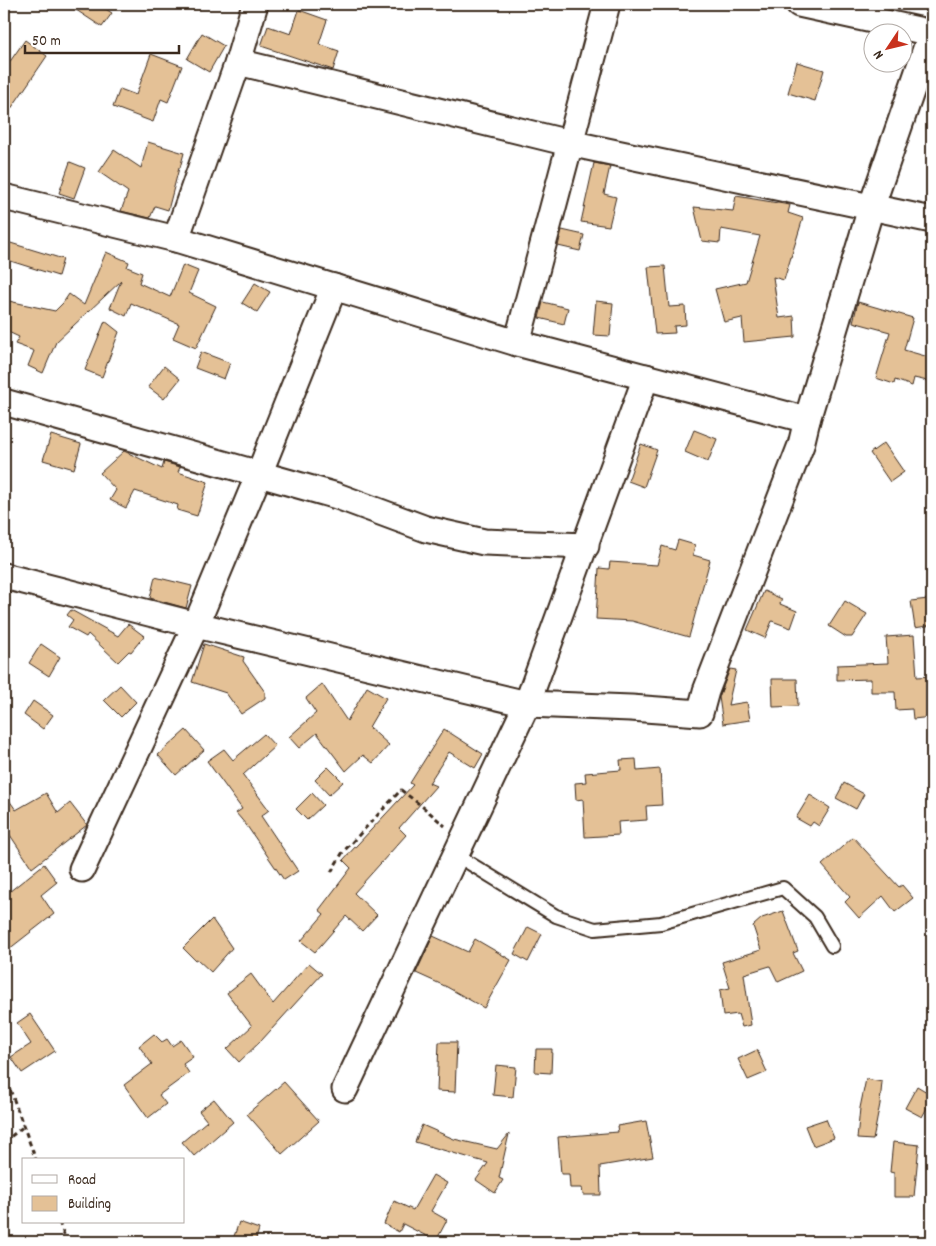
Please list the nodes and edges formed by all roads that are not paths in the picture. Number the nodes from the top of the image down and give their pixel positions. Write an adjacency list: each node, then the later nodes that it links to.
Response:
1 (255, 4): 5 (street)
2 (608, 4): 6 (street)
3 (800, 4): 4 (street)
4 (932, 32): 8 (street)
5 (238, 62): 6 (street); 10 (street)
6 (569, 143): 8 (street); 12 (street)
7 (4, 197): 10 (street)
8 (871, 208): 9 (street); 15 (street)
9 (932, 220)
10 (176, 239): 11 (street)
11 (334, 287): 12 (street); 16 (street)
12 (517, 343): 13 (street)
13 (646, 377): 15 (street); 17 (street)
14 (4, 402): 16 (street)
15 (807, 420): 20 (street)
16 (259, 474): 17 (street); 19 (street)
17 (586, 546): 20 (street)
18 (4, 576): 19 (street)
19 (196, 625): 20 (street); 22 (street)
20 (528, 704): 21 (street)
21 (459, 848): 23 (lane); 24 (street)
22 (82, 869)
23 (832, 946)
24 (345, 1089)

